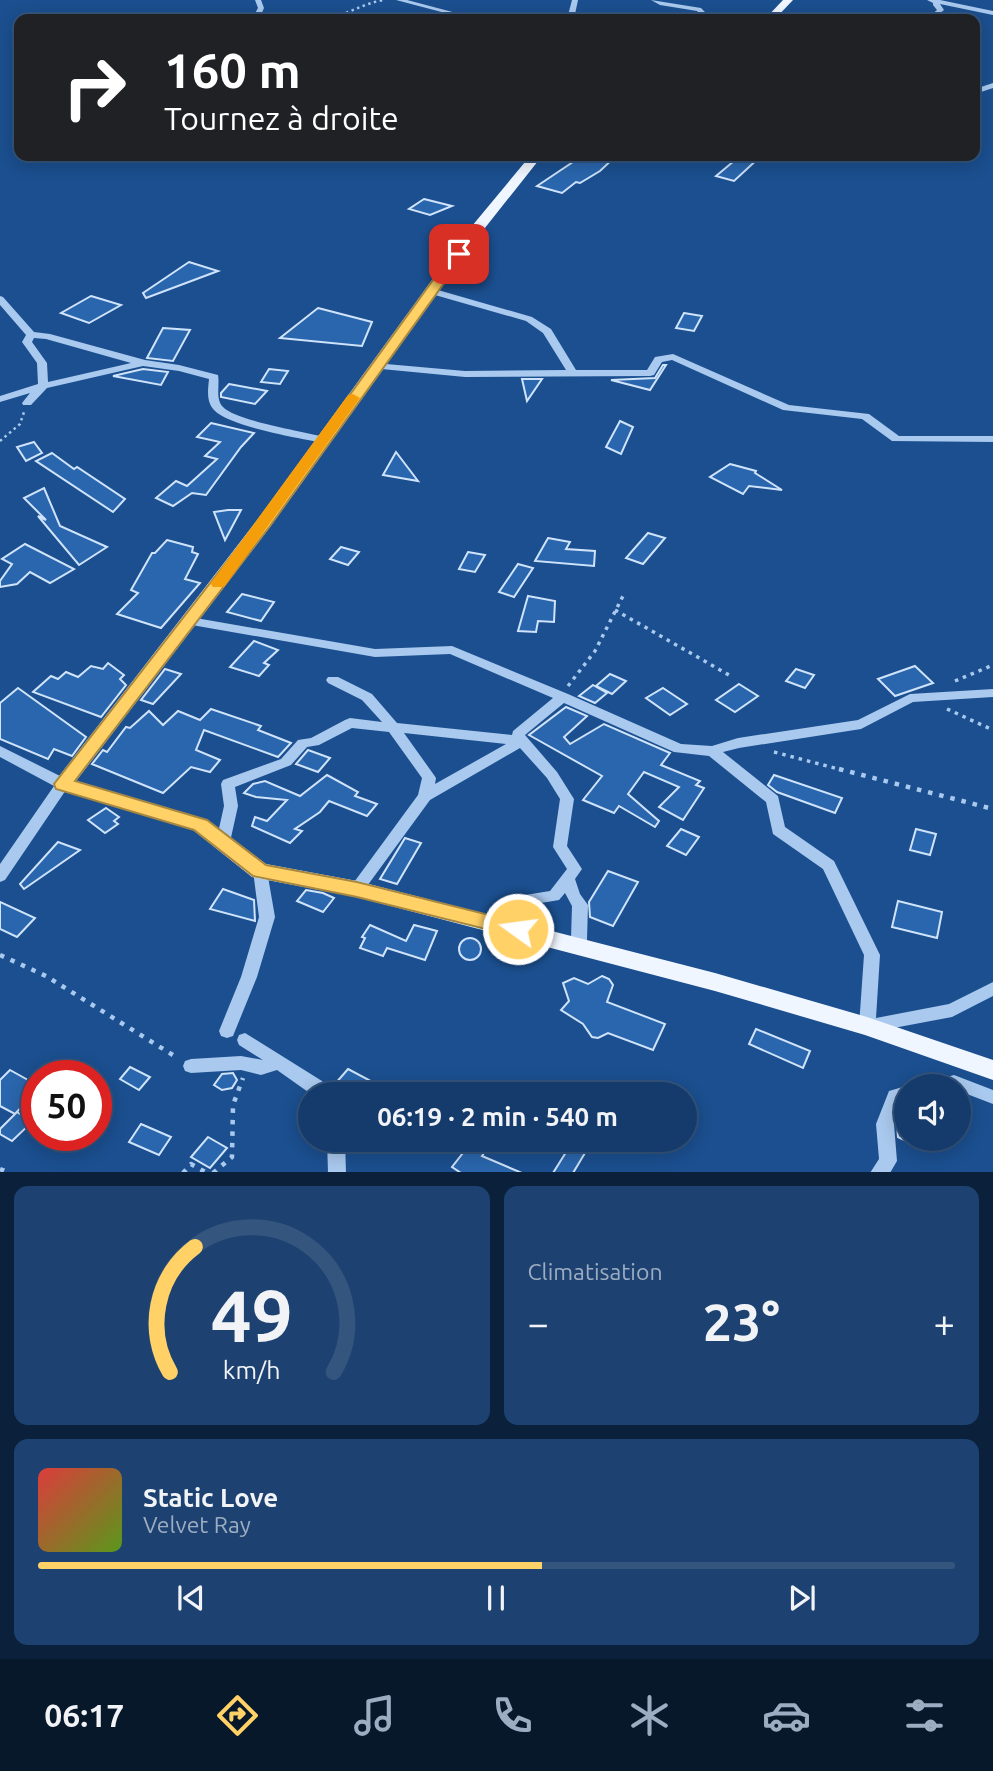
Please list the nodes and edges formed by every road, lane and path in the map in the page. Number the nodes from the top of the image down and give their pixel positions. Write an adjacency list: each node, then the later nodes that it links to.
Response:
1 (383, 0): 7 (path)
2 (399, 0): 8 (street)
3 (654, 0): 9 (street)
4 (788, 0): 10 (main road)
5 (934, 1): 6 (street); 11 (street)
6 (993, 13)
7 (347, 14)
8 (455, 14)
9 (704, 14)
10 (775, 14)
11 (936, 14)
12 (533, 161): 13 (main road)
13 (431, 291): 17 (main road); 18 (street)
14 (0, 299): 15 (street)
15 (31, 335): 16 (street); 19 (street)
16 (144, 363): 19 (street); 24 (street)
17 (375, 366): 18 (street); 24 (main road)
18 (573, 373): 22 (street)
19 (43, 386): 20 (street); 21 (street)
20 (0, 399)
21 (27, 403): 23 (path)
22 (993, 439)
23 (0, 440)
24 (324, 440): 27 (main road)
25 (625, 593): 26 (path)
26 (615, 610): 29 (path); 33 (path)
27 (190, 621): 33 (street); 41 (main road)
28 (993, 665): 32 (path)
29 (729, 676)
30 (333, 680): 35 (street)
31 (993, 693): 32 (street)
32 (942, 696): 34 (street)
33 (562, 697): 37 (street); 40 (street)
34 (916, 697): 36 (path); 38 (street)
35 (392, 726): 37 (street); 42 (street); 44 (street)
36 (993, 730)
37 (522, 741): 42 (street); 47 (street)
38 (738, 743): 40 (street); 43 (path)
39 (0, 751): 41 (street)
40 (712, 751): 53 (street)
41 (63, 784): 44 (main road); 46 (street)
42 (425, 796): 48 (street)
43 (993, 809)
44 (223, 842): 45 (main road)
45 (260, 871): 48 (main road); 54 (street)
46 (0, 876)
47 (569, 881): 49 (street); 50 (street)
48 (357, 889): 49 (main road)
49 (518, 929): 50 (main road)
50 (572, 947): 53 (main road)
51 (0, 955): 58 (path)
52 (993, 988): 53 (street)
53 (867, 1027): 59 (main road)
54 (227, 1031)
55 (245, 1040): 56 (street)
56 (279, 1062): 57 (street); 60 (street)
57 (241, 1063): 58 (street); 69 (path)
58 (191, 1066)
59 (993, 1070)
60 (310, 1082)
61 (971, 1089): 62 (street)
62 (993, 1097)
63 (894, 1099): 71 (street)
64 (336, 1152): 70 (street)
65 (0, 1169): 66 (path)
66 (9, 1172)
67 (183, 1172): 68 (path)
68 (207, 1172)
69 (213, 1172)
70 (337, 1172)
71 (879, 1172)

